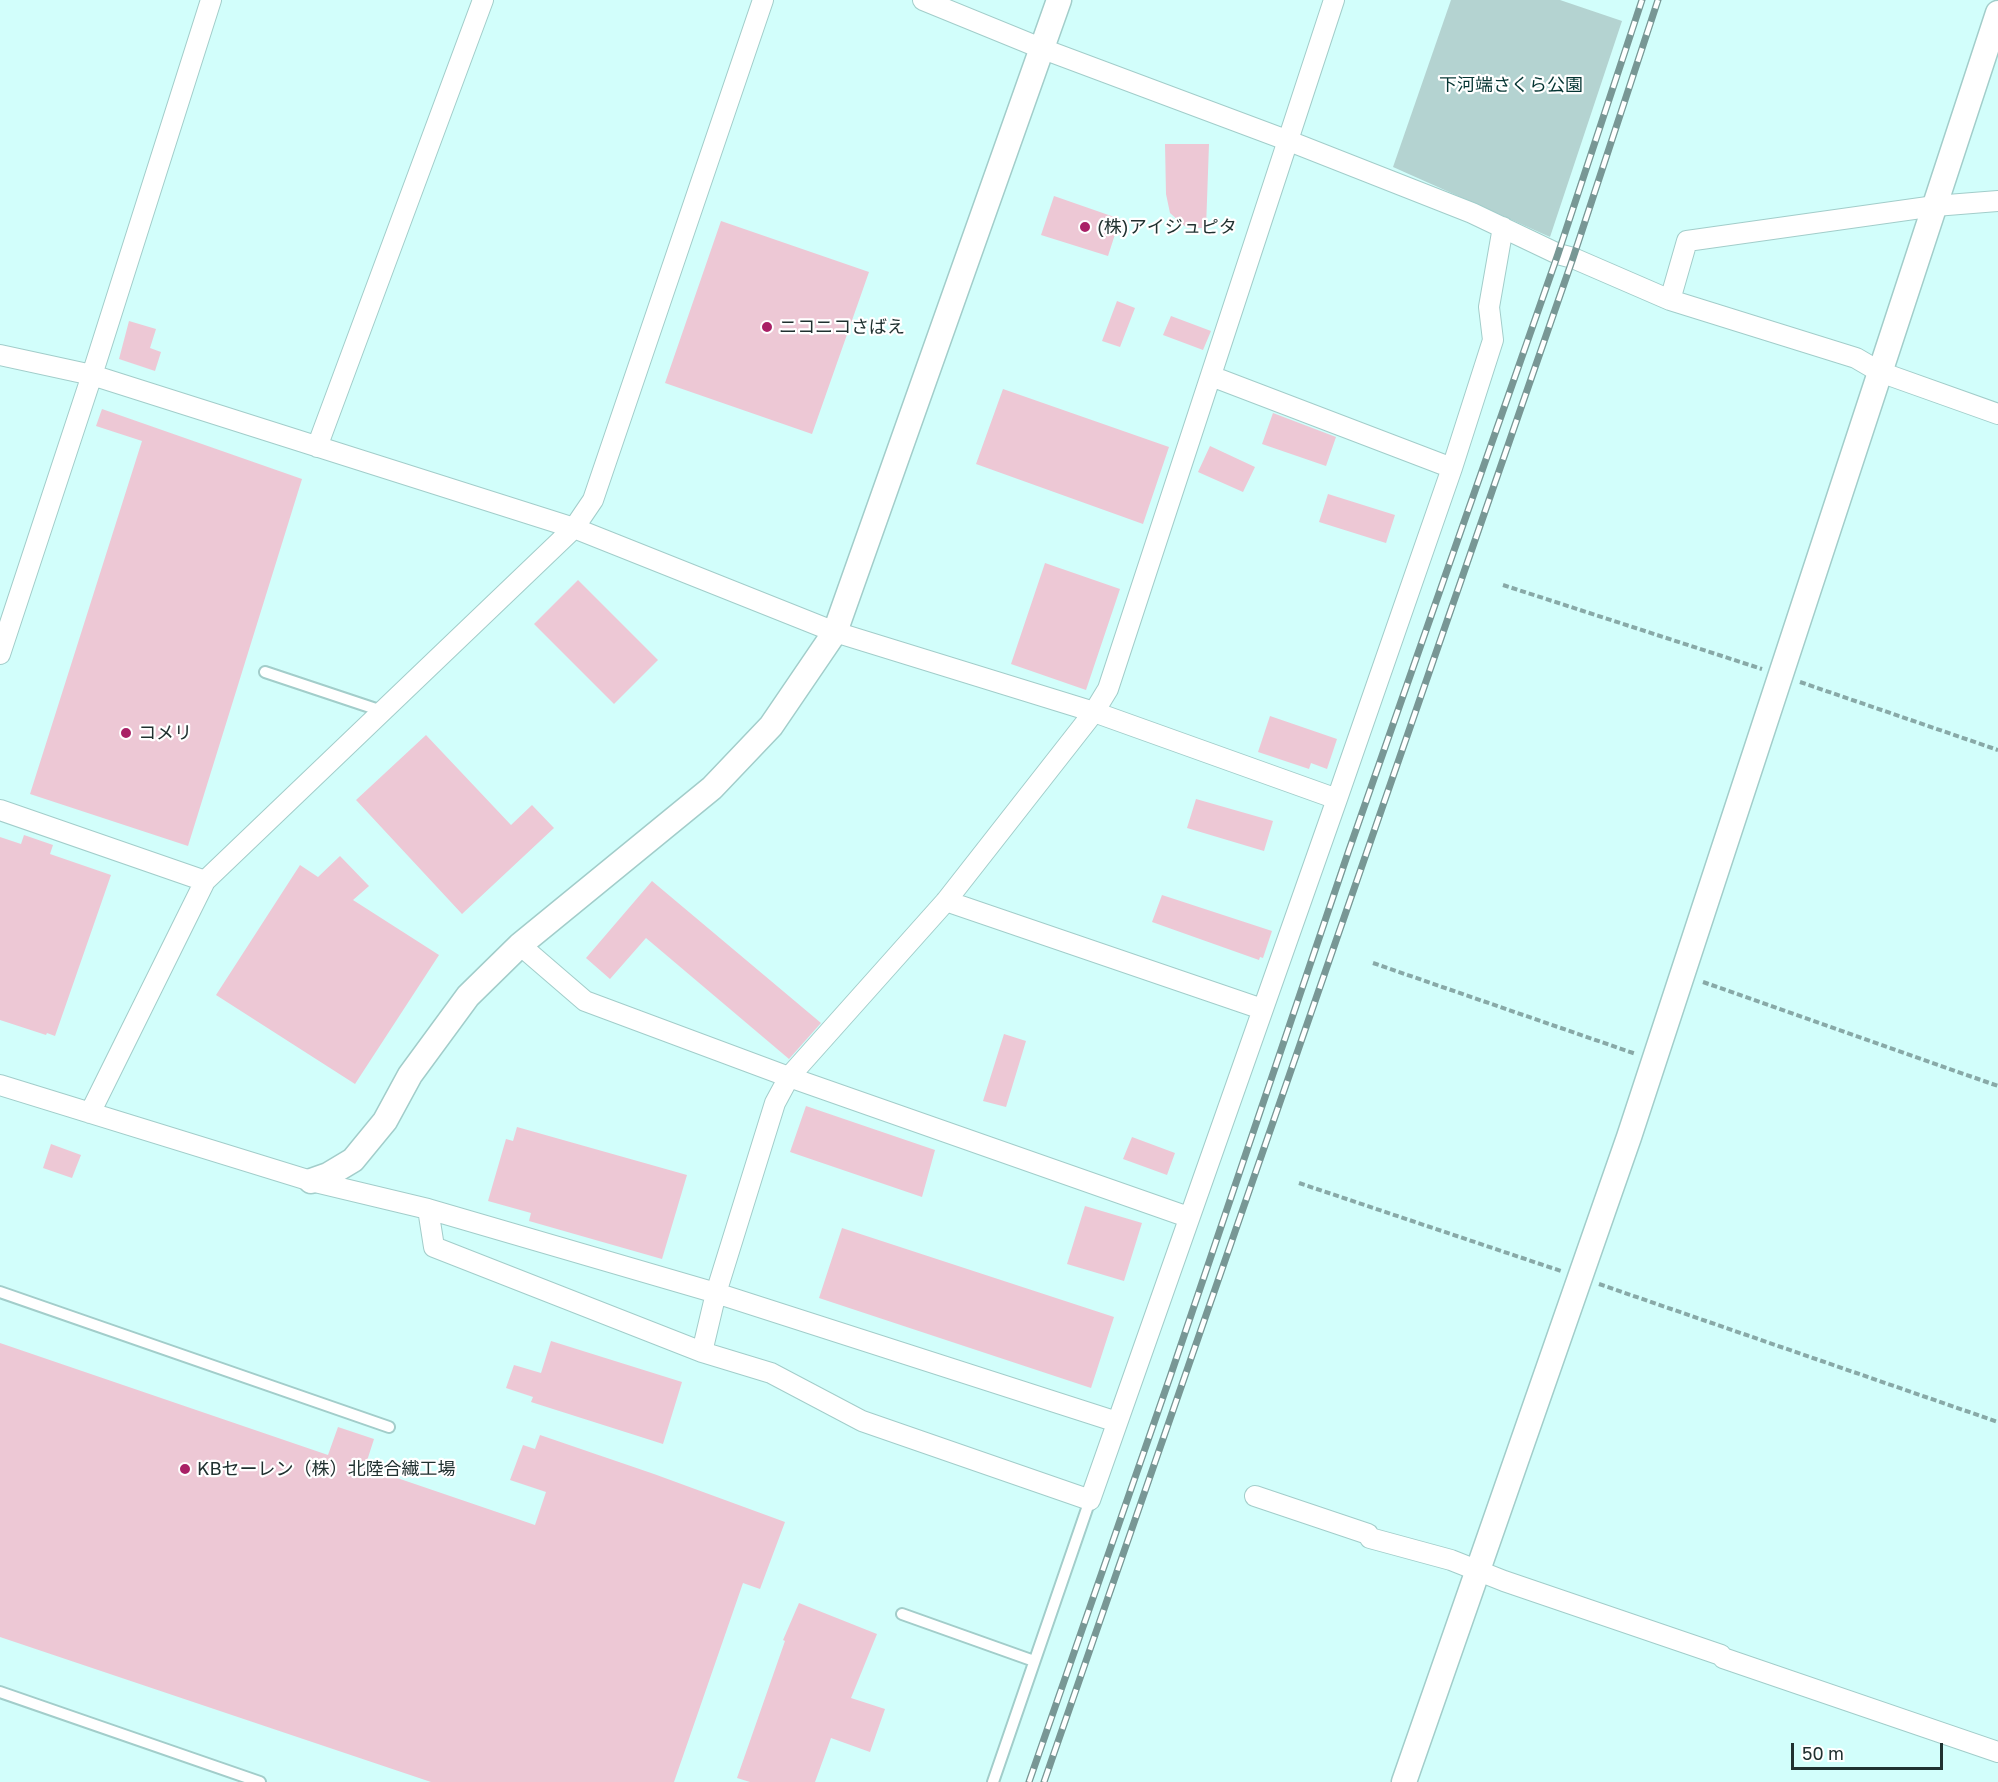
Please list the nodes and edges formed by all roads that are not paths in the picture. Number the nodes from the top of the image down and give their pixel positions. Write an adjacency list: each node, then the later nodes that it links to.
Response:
1 (211, 0): 16 (street)
2 (483, 0): 19 (street)
3 (763, 0): 21 (street)
4 (923, 0): 8 (street)
5 (1059, 0): 8 (street)
6 (1334, 0): 9 (street)
7 (1998, 13): 11 (street)
8 (1043, 49): 9 (street); 22 (street)
9 (1289, 141): 12 (street); 17 (street)
10 (1998, 201): 11 (street)
11 (1935, 206): 13 (street); 15 (street)
12 (1503, 227): 13 (street); 20 (street)
13 (1670, 300): 15 (street)
14 (0, 355): 16 (street)
15 (1880, 372): 18 (street); 46 (street)
16 (92, 375): 19 (street); 23 (street)
17 (1211, 376): 20 (street); 26 (street)
18 (1998, 414)
19 (317, 447): 21 (street)
20 (1452, 468): 27 (street)
21 (574, 528): 22 (street); 25 (street)
22 (835, 632): 26 (street); 31 (street)
23 (0, 654)
24 (265, 672): 25 (lane)
25 (382, 711): 29 (street)
26 (1094, 712): 27 (street); 30 (street)
27 (1337, 799): 32 (street)
28 (0, 810): 29 (street)
29 (205, 882): 35 (street)
30 (946, 901): 32 (street); 33 (street)
31 (520, 945): 33 (street); 36 (street)
32 (1262, 1009): 38 (street)
33 (789, 1077): 38 (street); 40 (street)
34 (0, 1085): 35 (street)
35 (90, 1113): 36 (street)
36 (312, 1181): 37 (street)
37 (428, 1209): 40 (street); 41 (street)
38 (1188, 1217): 42 (street)
39 (0, 1292): 43 (lane)
40 (717, 1293): 41 (street); 42 (street)
41 (702, 1352): 45 (street)
42 (1117, 1422): 45 (street)
43 (390, 1427)
44 (1255, 1496): 46 (street)
45 (1090, 1500): 48 (lane)
46 (1478, 1570): 50 (street); 53 (street)
47 (902, 1614): 48 (lane)
48 (1034, 1661): 52 (lane)
49 (0, 1692): 51 (lane)
50 (1998, 1752)
51 (260, 1782)
52 (993, 1782)
53 (1404, 1782)

